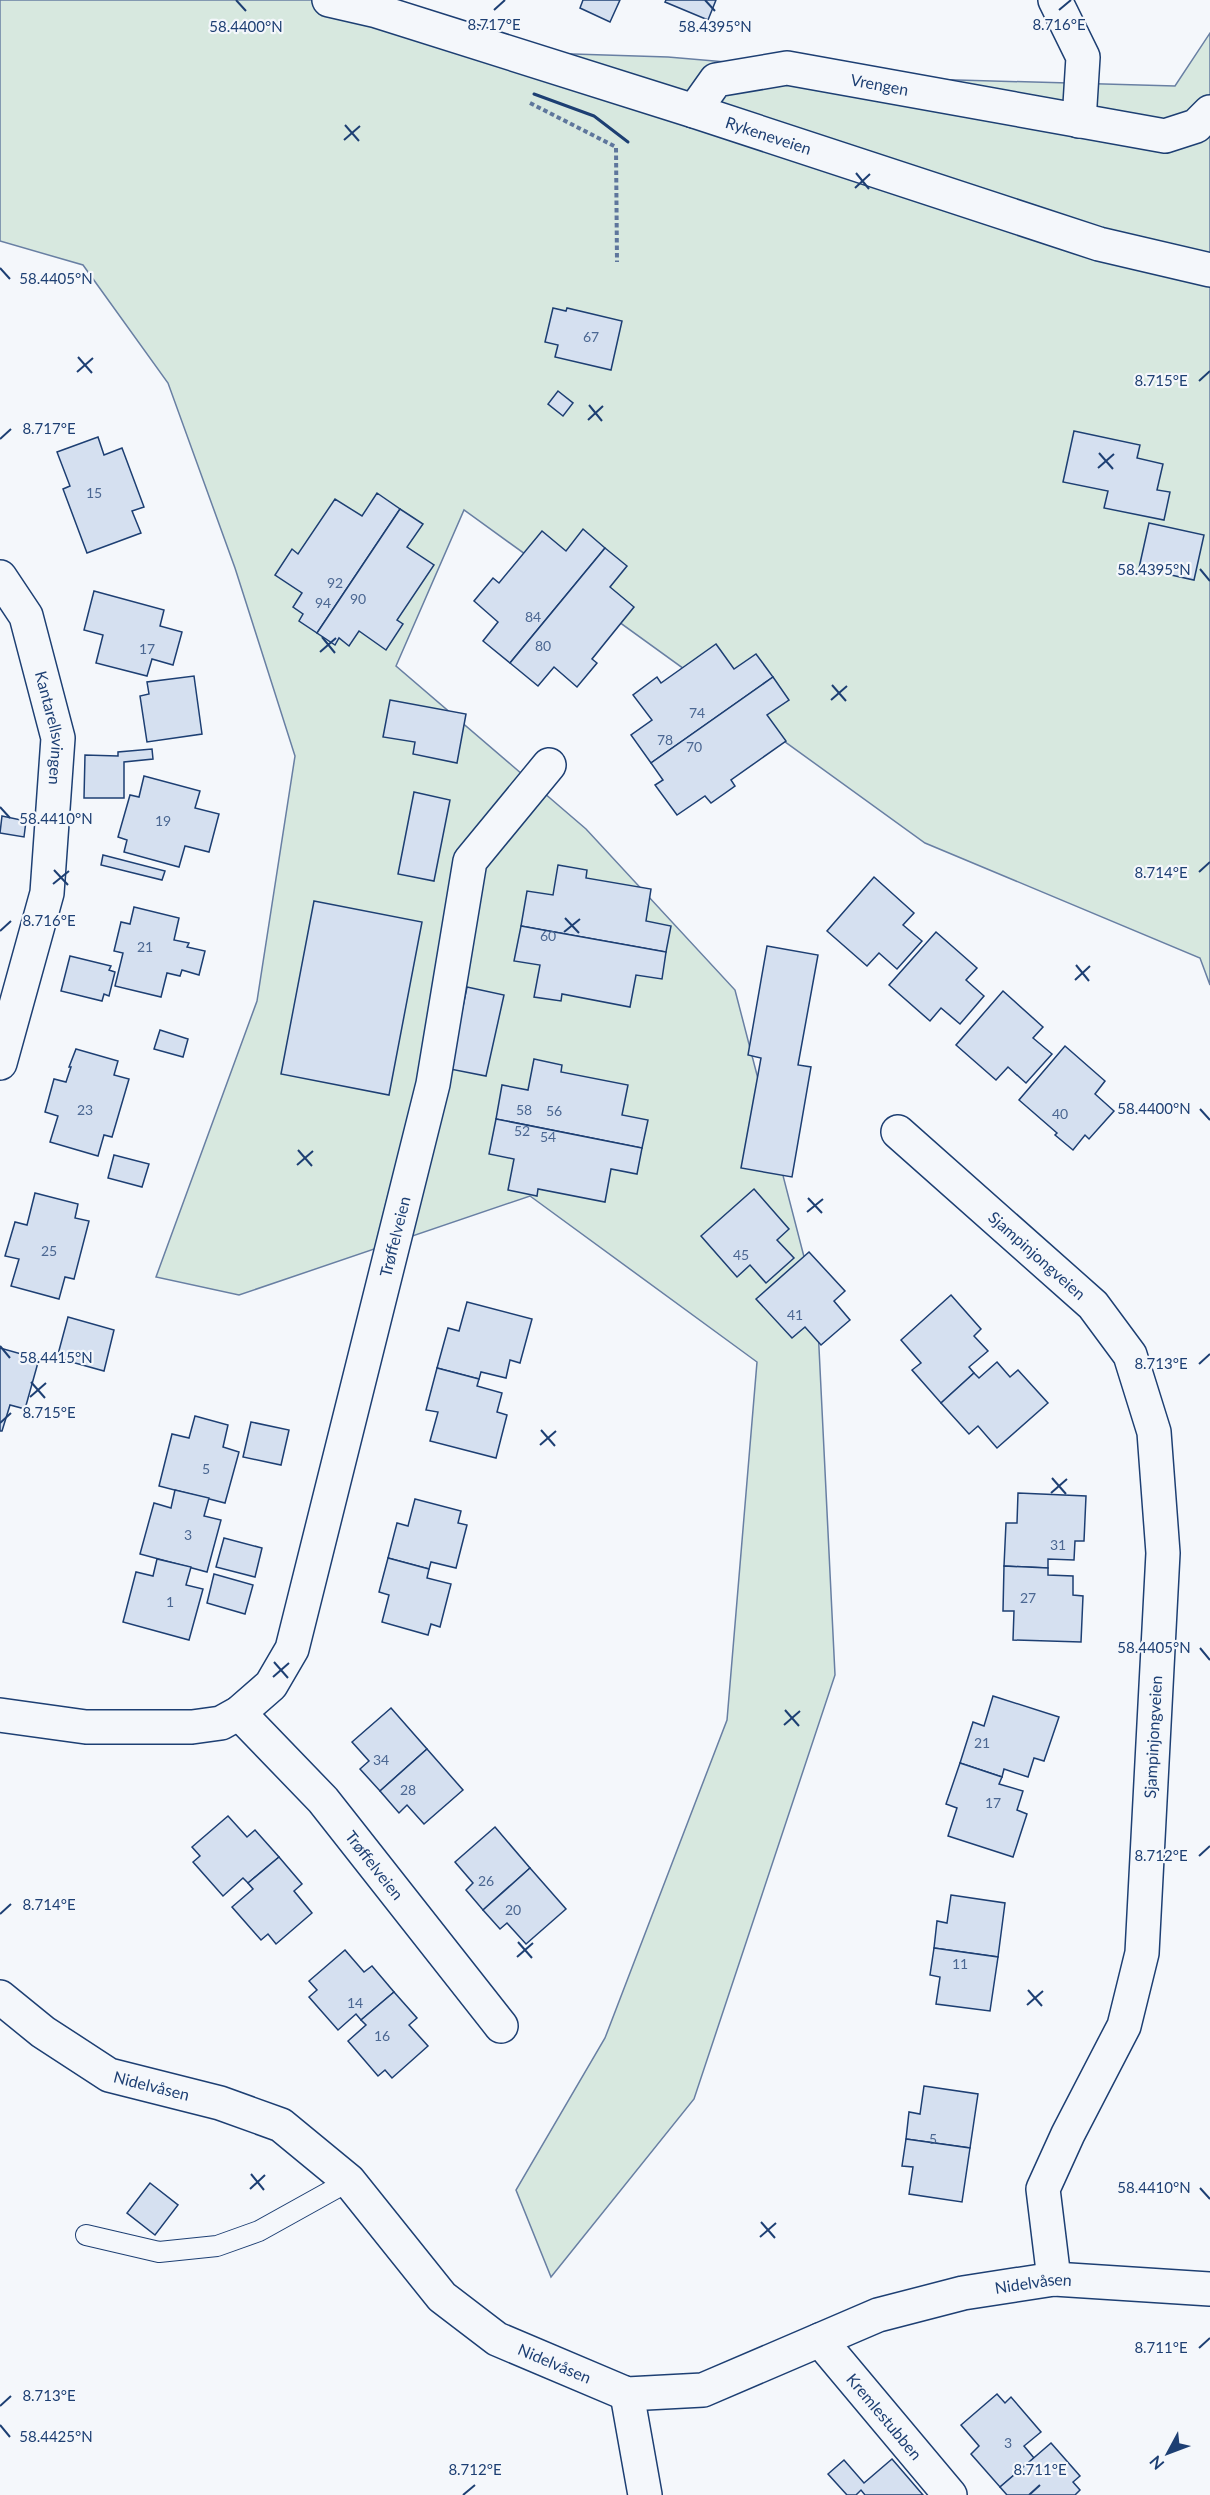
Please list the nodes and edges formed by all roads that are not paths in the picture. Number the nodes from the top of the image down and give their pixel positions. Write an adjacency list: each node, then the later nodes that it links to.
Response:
1 (329, 0): 3 (street, Rykeneveien)
2 (1055, 0): 6 (street)
3 (378, 5): 4 (street, Rykeneveien)
4 (694, 111): 6 (street, Vrengen); 7 (street, Rykeneveien)
5 (1210, 112): 6 (street, Vrengen)
6 (1079, 121)
7 (1210, 270)
8 (0, 578): 10 (street, Kantarellsvingen)
9 (549, 765): 12 (street, Trøffelveien)
10 (0, 1063)
11 (898, 1132): 18 (street, Sjampinjongveien)
12 (240, 1713): 13 (street, Trøffelveien); 15 (street, Trøffelveien)
13 (0, 1715)
14 (0, 1997): 16 (street, Nidelvåsen)
15 (501, 2026)
16 (349, 2181): 17 (lane); 21 (street, Nidelvåsen)
17 (86, 2235)
18 (1054, 2279): 19 (street, Nidelvåsen); 20 (street, Nidelvåsen)
19 (1210, 2289)
20 (820, 2340): 21 (street, Nidelvåsen); 23 (street, Kremlestubben)
21 (627, 2394): 22 (street)
22 (645, 2495)
23 (950, 2495)

